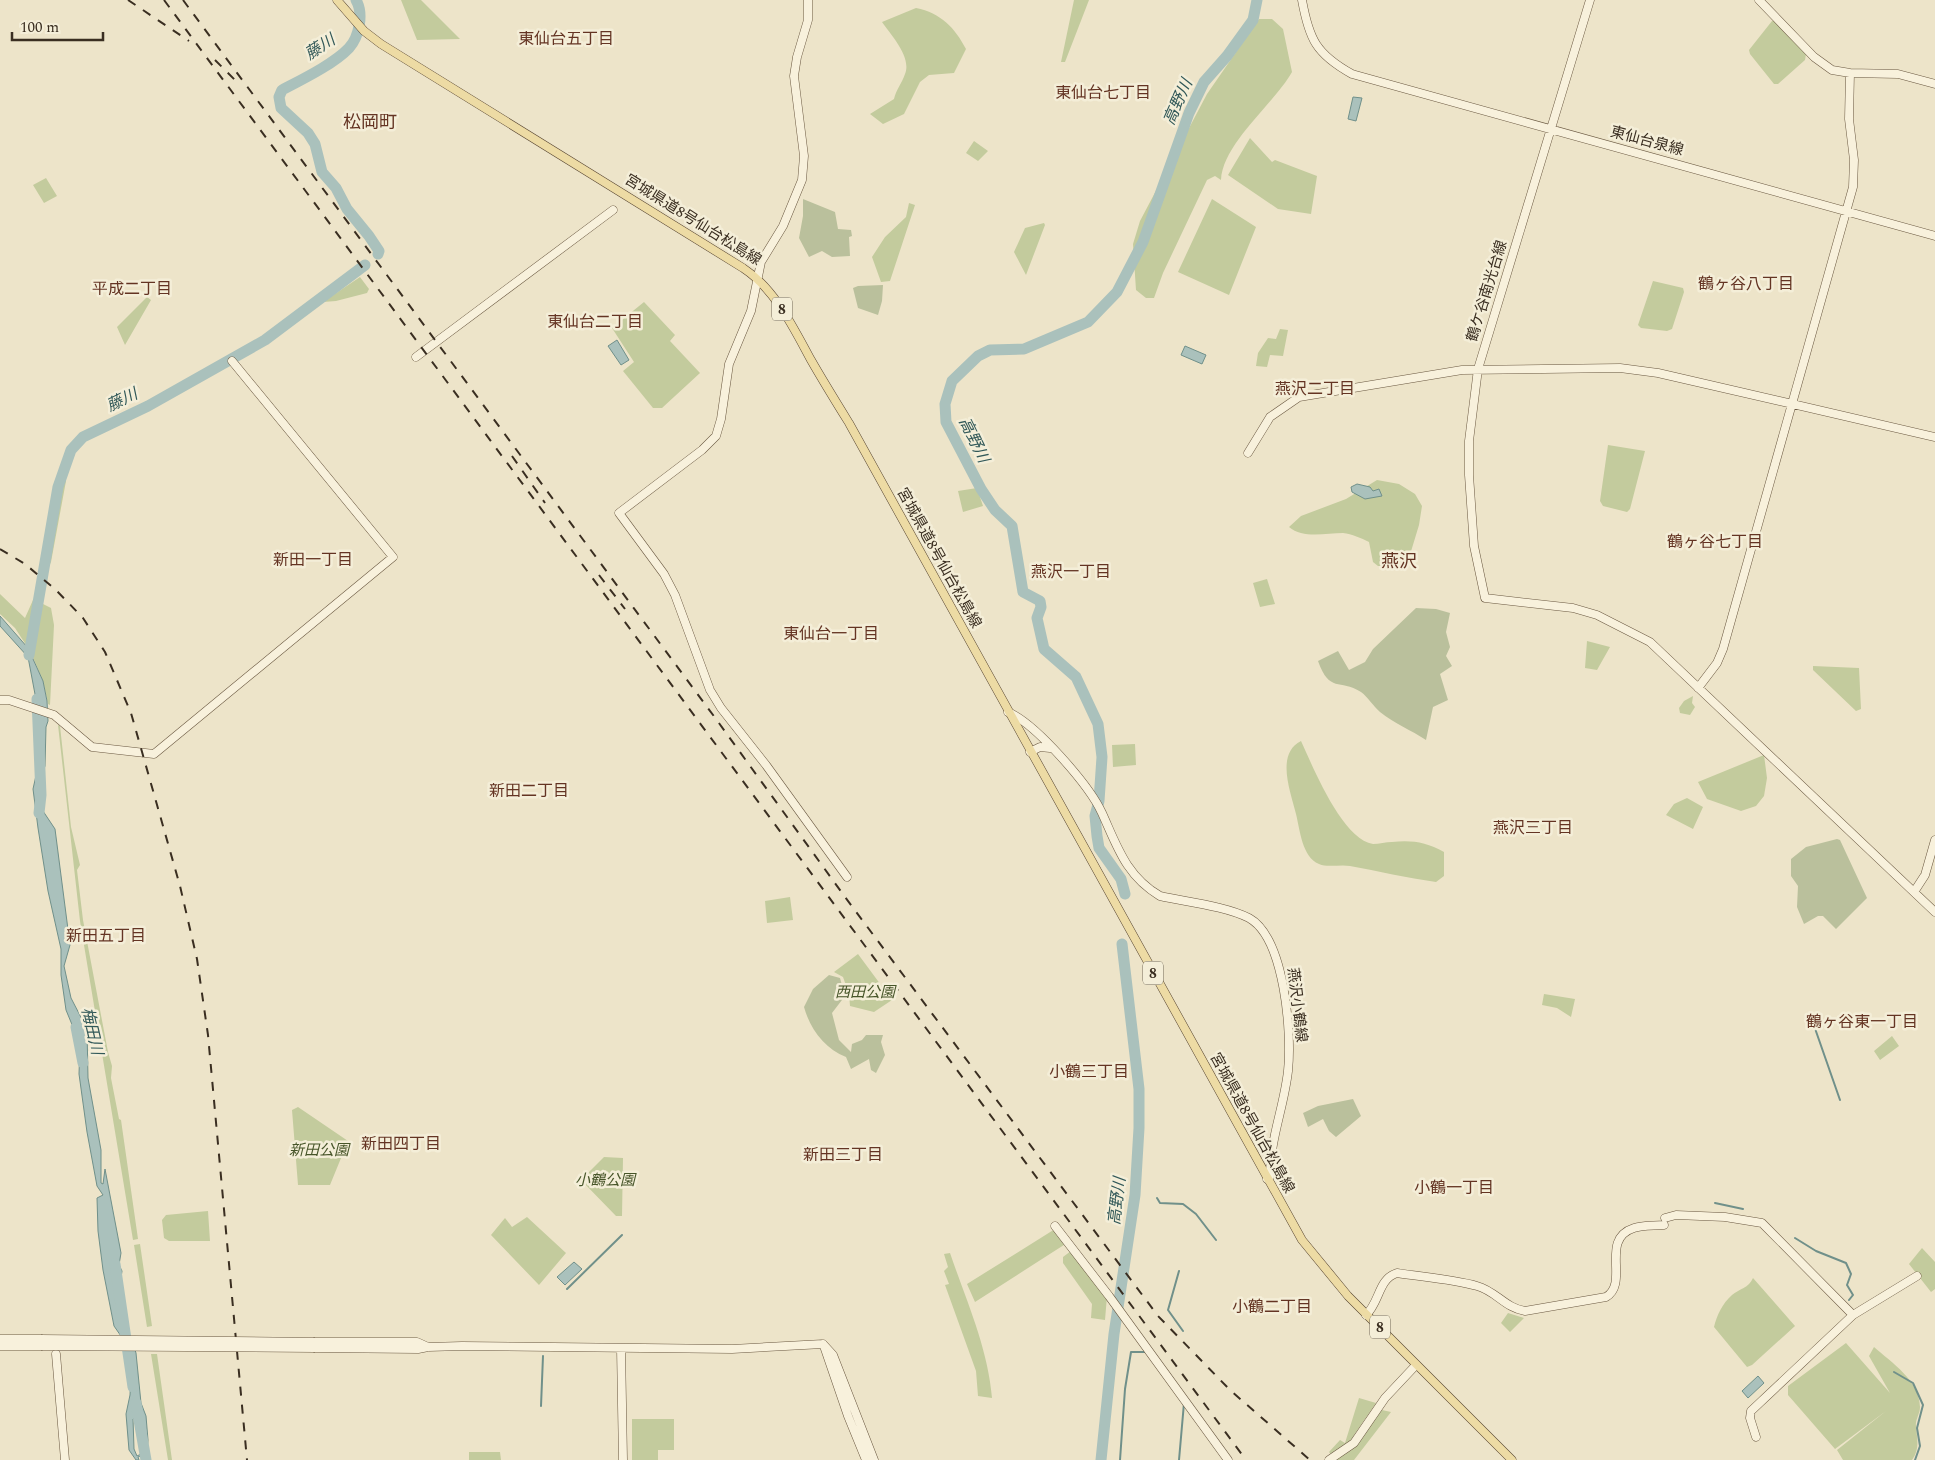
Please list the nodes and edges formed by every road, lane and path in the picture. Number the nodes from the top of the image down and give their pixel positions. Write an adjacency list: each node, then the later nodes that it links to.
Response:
1 (337, 0): 12 (main road, 宮城県道8号仙台松島線 / 8)
2 (808, 0): 12 (street)
3 (1302, 0): 8 (street, 東仙台泉線)
4 (1590, 0): 8 (street, 鶴ケ谷南光台線)
5 (1760, 0): 6 (street)
6 (1850, 74): 7 (street); 10 (street)
7 (1935, 84)
8 (1550, 129): 10 (street, 東仙台泉線); 15 (street, 鶴ケ谷南光台線)
9 (613, 210): 13 (street)
10 (1847, 210): 11 (street, 東仙台泉線); 16 (street)
11 (1935, 236)
12 (757, 276): 21 (main road, 宮城県道8号仙台松島線 / 8); 25 (street)
13 (416, 357)
14 (232, 361): 20 (street)
15 (1478, 369): 16 (street); 18 (street); 19 (street, 鶴ケ谷南光台線)
16 (1793, 403): 17 (street); 19 (street)
17 (1935, 437)
18 (1248, 453)
19 (1698, 688): 26 (street)
20 (0, 700)
21 (1008, 712): 22 (street); 23 (main road, 宮城県道8号仙台松島線 / 8)
22 (1050, 748): 23 (street); 28 (street, 燕沢小鶴線)
23 (1030, 750): 28 (main road, 宮城県道8号仙台松島線 / 8)
24 (1935, 840): 26 (street)
25 (847, 877)
26 (1914, 892): 27 (street)
27 (1935, 912)
28 (1267, 1179): 31 (main road, 宮城県道8号仙台松島線 / 8)
29 (1055, 1226): 45 (street)
30 (1918, 1276): 32 (street)
31 (1366, 1315): 32 (street); 39 (main road, 宮城県道8号仙台松島線 / 8)
32 (1853, 1315): 40 (street)
33 (0, 1339): 34 (street)
34 (41, 1343): 36 (street); 37 (street, bridge)
35 (823, 1344): 37 (street); 43 (street); 44 (street)
36 (0, 1346)
37 (620, 1348): 42 (street)
38 (56, 1354): 41 (street)
39 (1416, 1365): 46 (street); 47 (main road, 宮城県道8号仙台松島線 / 8)
40 (1756, 1437)
41 (65, 1460)
42 (623, 1460)
43 (866, 1460)
44 (874, 1460)
45 (1228, 1460)
46 (1329, 1460)
47 (1512, 1460)

